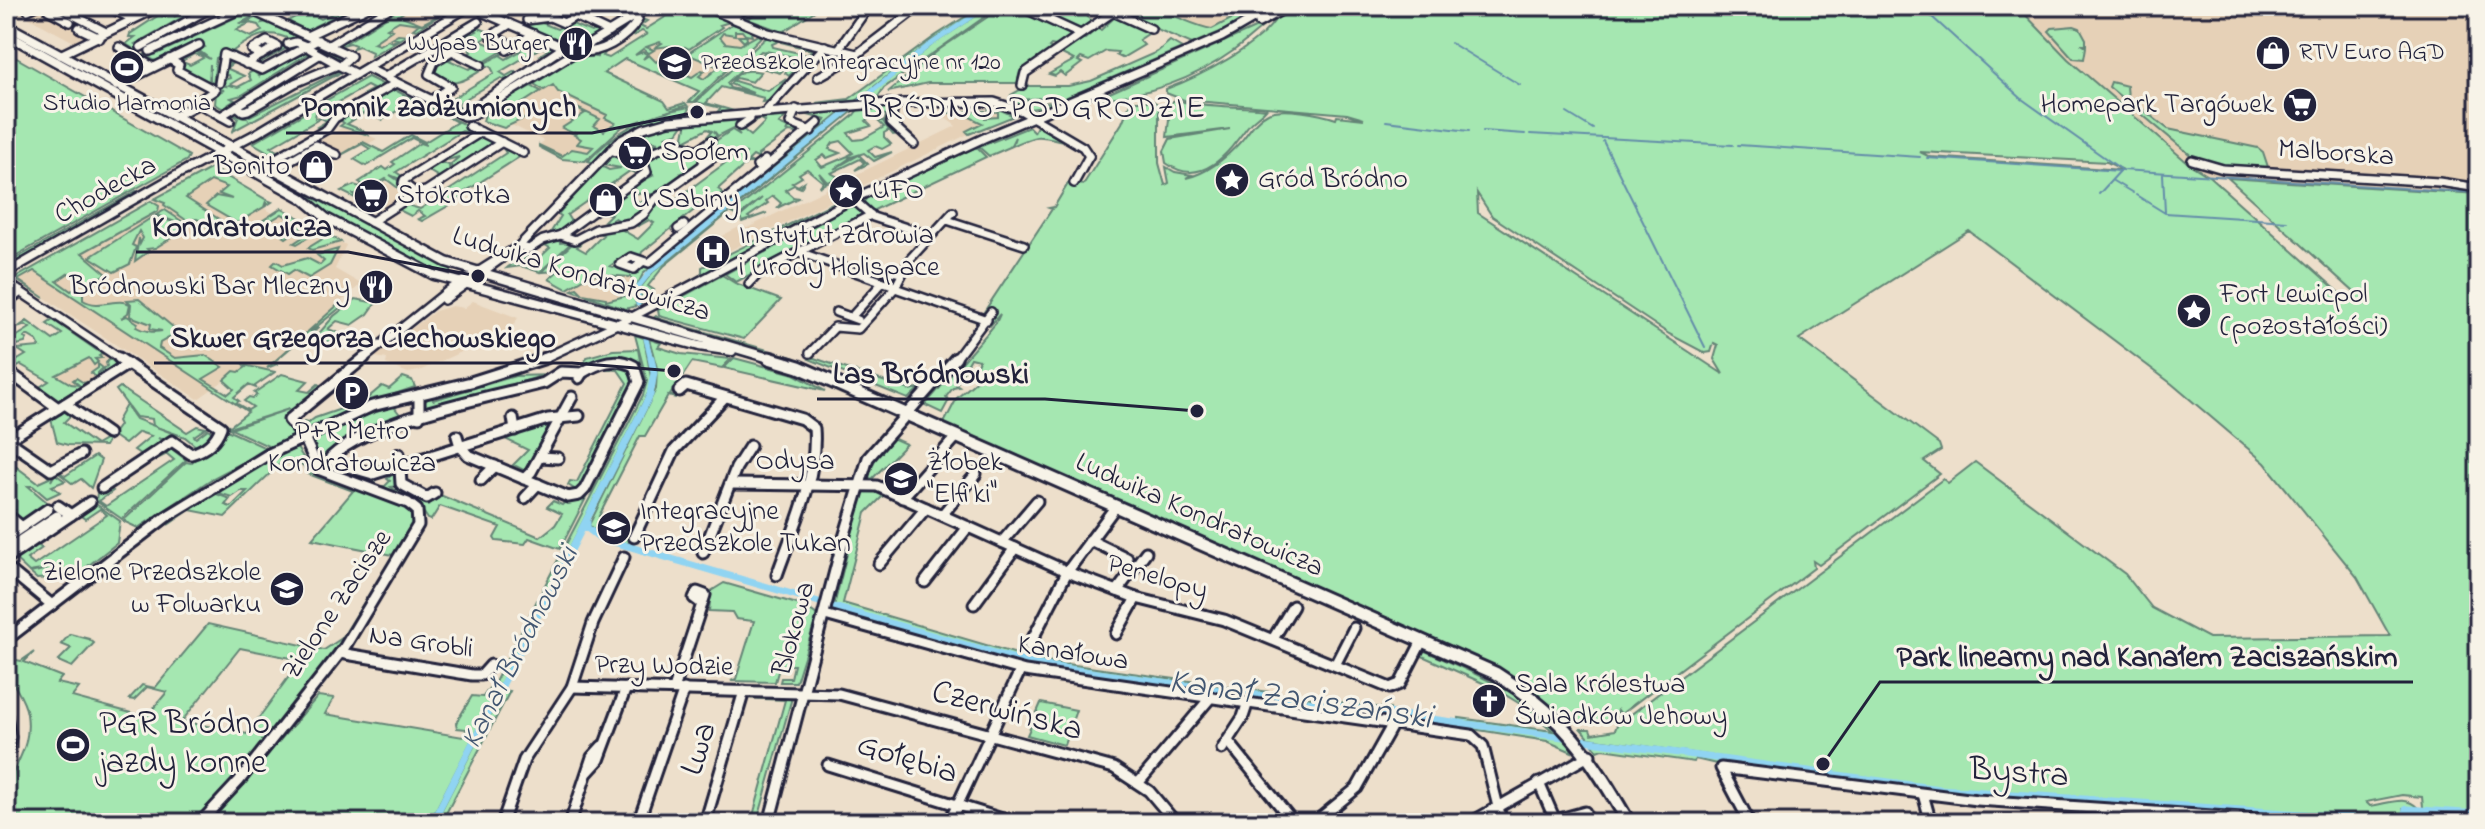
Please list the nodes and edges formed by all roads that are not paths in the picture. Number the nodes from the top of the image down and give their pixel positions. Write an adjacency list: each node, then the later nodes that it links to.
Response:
1 (37, 6): 21 (street)
2 (56, 6): 30 (street); 30 (street)
3 (214, 6): 26 (street)
4 (370, 6): 44 (street)
5 (393, 6): 51 (street)
6 (470, 6): 72 (street, Chodecka)
7 (549, 6): 27 (street)
8 (592, 6): 27 (street)
9 (621, 6): 29 (street)
10 (651, 6): 29 (street)
11 (748, 6): 31 (street)
12 (869, 6): 58 (street)
13 (920, 6): 62 (street)
14 (1019, 6): 46 (street)
15 (1097, 6): 23 (street)
16 (1276, 6): 95 (street)
17 (1290, 6): 95 (street)
18 (244, 7): 33 (street); 44 (street)
19 (708, 7): 31 (street)
20 (110, 8): 32 (street)
21 (28, 10)
22 (164, 11): 25 (street)
23 (1113, 12): 40 (street); 46 (street)
24 (484, 13): 36 (street)
25 (146, 14): 28 (street); 32 (street)
26 (196, 16): 33 (street); 47 (street)
27 (575, 16): 41 (street)
28 (154, 17)
29 (638, 17): 41 (street); 61 (street)
30 (79, 18): 45 (street)
31 (731, 18): 53 (street)
32 (133, 19): 38 (street)
33 (218, 19): 50 (street)
34 (108, 20): 38 (street)
35 (478, 22): 52 (street)
36 (510, 24): 43 (street); 43 (street)
37 (6, 25): 63 (main road, Ludwika Kondratowicza)
38 (119, 26): 45 (street)
39 (79, 28): 45 (street)
40 (1151, 29)
41 (609, 32): 61 (street)
42 (6, 34): 106 (main road, Ludwika Kondratowicza)
43 (534, 34): 56 (street)
44 (309, 35): 48 (street)
45 (101, 36): 63 (street)
46 (1081, 36): 79 (street)
47 (153, 40): 50 (street); 55 (street)
48 (318, 40): 51 (street); 57 (street)
49 (288, 44): 57 (street)
50 (162, 45): 59 (street)
51 (329, 45): 69 (street)
52 (440, 45): 60 (street); 76 (street)
53 (825, 46): 58 (street); 90 (street)
54 (119, 47): 71 (street)
55 (141, 47)
56 (564, 47): 61 (street); 93 (street)
57 (308, 48): 65 (street); 68 (street)
58 (838, 50): 62 (street)
59 (150, 51)
60 (452, 51): 70 (street); 84 (street)
61 (576, 52): 93 (street)
62 (857, 54): 77 (street)
63 (60, 55): 80 (main road, Ludwika Kondratowicza)
64 (204, 55): 67 (street)
65 (319, 55): 69 (street); 73 (street)
66 (264, 56): 68 (street)
67 (169, 59): 71 (street); 81 (street)
68 (248, 65): 81 (street)
69 (339, 65): 74 (street); 75 (street)
70 (481, 65)
71 (153, 67): 80 (street)
72 (367, 68): 74 (street, Chodecka); 76 (street)
73 (293, 71): 75 (street); 83 (street)
74 (356, 74): 106 (street, Chodecka)
75 (309, 77): 86 (street)
76 (385, 77): 78 (street)
77 (818, 77)
78 (396, 83): 84 (street); 112 (street)
79 (1022, 85)
80 (116, 86): 94 (main road, Ludwika Kondratowicza)
81 (215, 87): 85 (street)
82 (186, 99): 85 (street)
83 (252, 99): 86 (street); 88 (street)
84 (432, 100): 93 (street)
85 (195, 104): 92 (street); 94 (street)
86 (260, 104): 88 (street)
87 (895, 104): 89 (street); 95 (street); 104 (street)
88 (237, 106): 92 (street)
89 (796, 109): 90 (street); 100 (street)
90 (764, 113): 91 (street)
91 (750, 114): 99 (street); 107 (street)
92 (221, 116): 96 (street)
93 (463, 116)
94 (173, 117): 106 (main road, Ludwika Kondratowicza)
95 (1033, 120): 118 (street); 121 (street)
96 (230, 121)
97 (818, 123): 100 (street)
98 (469, 126): 101 (street)
99 (740, 126)
100 (811, 131): 136 (street)
101 (481, 132): 103 (street); 120 (street)
102 (711, 141): 108 (street)
103 (502, 142): 109 (street); 120 (street)
104 (914, 144)
105 (310, 148): 110 (street); 111 (street); 117 (street)
106 (224, 149): 117 (main road, Ludwika Kondratowicza); 138 (street, Chodecka); 144 (main road, Ludwika Kondratowicza)
107 (611, 150): 115 (street); 132 (street)
108 (697, 150): 115 (street); 116 (street)
109 (523, 153)
110 (320, 154)
111 (337, 155)
112 (278, 157)
113 (726, 157): 116 (street)
114 (2192, 160): 119 (street, Malborska)
115 (640, 161): 128 (street)
116 (702, 164): 122 (street)
117 (272, 171): 127 (main road, Ludwika Kondratowicza)
118 (1074, 183)
119 (2479, 188)
120 (416, 193): 127 (street)
121 (853, 199): 125 (street); 152 (street)
122 (654, 200): 123 (street); 128 (street)
123 (662, 204)
124 (953, 212): 126 (street)
125 (871, 215): 129 (street); 134 (street)
126 (947, 220): 129 (street); 130 (street)
127 (371, 222): 139 (main road, Ludwika Kondratowicza)
128 (561, 235): 132 (street)
129 (931, 236): 140 (street)
130 (1000, 237): 131 (street); 133 (street)
131 (1024, 245)
132 (519, 246): 135 (street)
133 (993, 246)
134 (799, 252): 142 (street); 143 (street)
135 (505, 256): 139 (street); 139 (street)
136 (642, 262)
137 (885, 270): 140 (street)
138 (6, 273)
139 (485, 273): 144 (street); 152 (main road, Ludwika Kondratowicza)
140 (902, 273): 145 (street)
141 (6, 282): 146 (street)
142 (883, 282): 145 (street); 150 (street)
143 (749, 284)
144 (463, 285): 151 (main road, Ludwika Kondratowicza); 177 (street)
145 (895, 287): 148 (street); 154 (street)
146 (21, 292): 147 (street); 159 (street)
147 (6, 303)
148 (951, 307): 153 (street); 166 (street, Blokowa)
149 (836, 312): 154 (street)
150 (854, 314)
151 (590, 316): 155 (main road, Ludwika Kondratowicza); 156 (street)
152 (632, 317): 155 (street); 158 (main road, Ludwika Kondratowicza)
153 (942, 317)
154 (864, 322): 157 (street)
155 (617, 323): 156 (street); 158 (main road, Ludwika Kondratowicza)
156 (588, 337): 162 (street)
157 (827, 351)
158 (765, 357): 166 (main road, Ludwika Kondratowicza)
159 (128, 364): 165 (street); 197 (street)
160 (6, 370): 165 (street)
161 (679, 391): 164 (street)
162 (419, 395): 169 (street); 177 (street)
163 (572, 397): 170 (street)
164 (724, 398): 195 (street); 213 (street)
165 (61, 406): 174 (street); 178 (street)
166 (905, 413): 176 (main road, Ludwika Kondratowicza); 196 (street, Blokowa)
167 (524, 416): 172 (street)
168 (579, 416): 170 (street)
169 (419, 417): 189 (street); 193 (street)
170 (561, 417): 172 (street); 185 (street)
171 (513, 418): 173 (street)
172 (527, 426): 173 (street)
173 (515, 430): 180 (street)
174 (108, 434)
175 (457, 436): 180 (street)
176 (957, 436): 201 (street); 204 (main road, Ludwika Kondratowicza)
177 (304, 437): 179 (street); 182 (street)
178 (6, 440): 183 (street)
179 (290, 444): 182 (street); 233 (street)
180 (460, 446): 187 (street); 188 (street)
181 (750, 446): 194 (street)
182 (306, 448): 198 (street, Zielone Zacisze)
183 (81, 454)
184 (399, 454): 187 (street)
185 (540, 457): 186 (street); 191 (street)
186 (558, 458)
187 (401, 466): 189 (street); 199 (street)
188 (495, 466): 191 (street); 192 (street)
189 (382, 472): 198 (street)
190 (976, 474): 209 (street)
191 (524, 479): 193 (street)
192 (481, 480)
193 (538, 484): 200 (street)
194 (731, 484): 195 (street, Odysa); 220 (street)
195 (808, 484): 196 (street, Odysa); 227 (street)
196 (858, 484): 201 (street, Penelopy); 235 (street, Blokowa)
197 (102, 488)
198 (371, 489): 242 (street, Zielone Zacisze)
199 (435, 493)
200 (525, 498)
201 (901, 499): 205 (street, Penelopy)
202 (1037, 501): 216 (street)
203 (90, 502): 208 (street)
204 (1116, 506): 215 (street); 240 (main road, Ludwika Kondratowicza)
205 (926, 508): 209 (street, Penelopy); 224 (street)
206 (48, 509): 210 (street)
207 (6, 514): 210 (street)
208 (71, 515): 212 (street); 223 (street)
209 (942, 515): 211 (street, Penelopy)
210 (26, 524): 212 (street); 214 (street)
211 (968, 527): 216 (street, Penelopy); 228 (street)
212 (38, 528): 218 (street)
213 (634, 537)
214 (6, 538)
215 (1090, 540): 222 (street); 226 (street)
216 (1002, 542): 217 (street, Penelopy)
217 (1015, 548): 226 (street, Penelopy); 232 (street)
218 (6, 550)
219 (1146, 552): 229 (street)
220 (703, 553)
221 (624, 557): 246 (street)
222 (1127, 558)
223 (6, 559)
224 (879, 564)
225 (6, 567): 233 (street)
226 (1067, 572): 229 (street, Penelopy); 241 (street)
227 (777, 575)
228 (925, 582)
229 (1117, 591): 230 (street, Penelopy)
230 (1136, 598): 237 (street); 238 (street, Penelopy)
231 (702, 604): 248 (street)
232 (974, 604)
233 (52, 605): 239 (street)
234 (1293, 606): 238 (street)
235 (825, 615): 245 (street, Kanałowa); 250 (street, Blokowa)
236 (1354, 628): 244 (street)
237 (1116, 634)
238 (1273, 639): 244 (street, Penelopy)
239 (6, 640)
240 (1422, 641): 244 (street, Penelopy); 256 (main road, Ludwika Kondratowicza)
241 (1029, 646)
242 (340, 653): 243 (street, Na Grobli); 268 (street, Zielone Zacisze)
243 (491, 665)
244 (1335, 665)
245 (1020, 671): 251 (street, Kanałowa); 255 (street)
246 (572, 687): 247 (street, Przy Wodzie); 269 (street)
247 (626, 688): 248 (street, Przy Wodzie); 270 (street)
248 (679, 689): 249 (street, Przy Wodzie); 271 (street)
249 (744, 691): 250 (street, Przy Wodzie); 272 (street, Lwa)
250 (804, 692): 255 (street, Czerwińska); 273 (street, Blokowa)
251 (1211, 697): 252 (street, Kanałowa); 259 (street)
252 (1248, 702): 254 (street, Kanałowa); 277 (street)
253 (6, 715): 257 (street)
254 (1394, 722): 263 (street, Kanałowa); 278 (street)
255 (992, 733): 259 (street, Czerwińska); 262 (street)
256 (1587, 750): 260 (street); 281 (main road, Ludwika Kondratowicza)
257 (6, 760)
258 (828, 765): 262 (street, Gołębia)
259 (1140, 781): 276 (street, Czerwińska)
260 (1539, 783): 263 (street); 267 (street)
261 (1923, 794): 265 (street, Bystra); 282 (street, Bystra); 283 (street)
262 (957, 805): 274 (street); 275 (street, Gołębia)
263 (1498, 805): 279 (street); 280 (street)
264 (1585, 812): 267 (street)
265 (2200, 819): 284 (street, Bystra)
266 (2479, 821): 286 (street)
267 (1550, 822)
268 (200, 823)
269 (502, 823)
270 (570, 823)
271 (638, 823)
272 (705, 823)
273 (769, 823)
274 (949, 823)
275 (1015, 823)
276 (1176, 823)
277 (1294, 823)
278 (1314, 823)
279 (1470, 823)
280 (1502, 823)
281 (1629, 823)
282 (1750, 823)
283 (1931, 823)
284 (2308, 823): 285 (street, Bystra)
285 (2315, 823)
286 (2416, 823)

